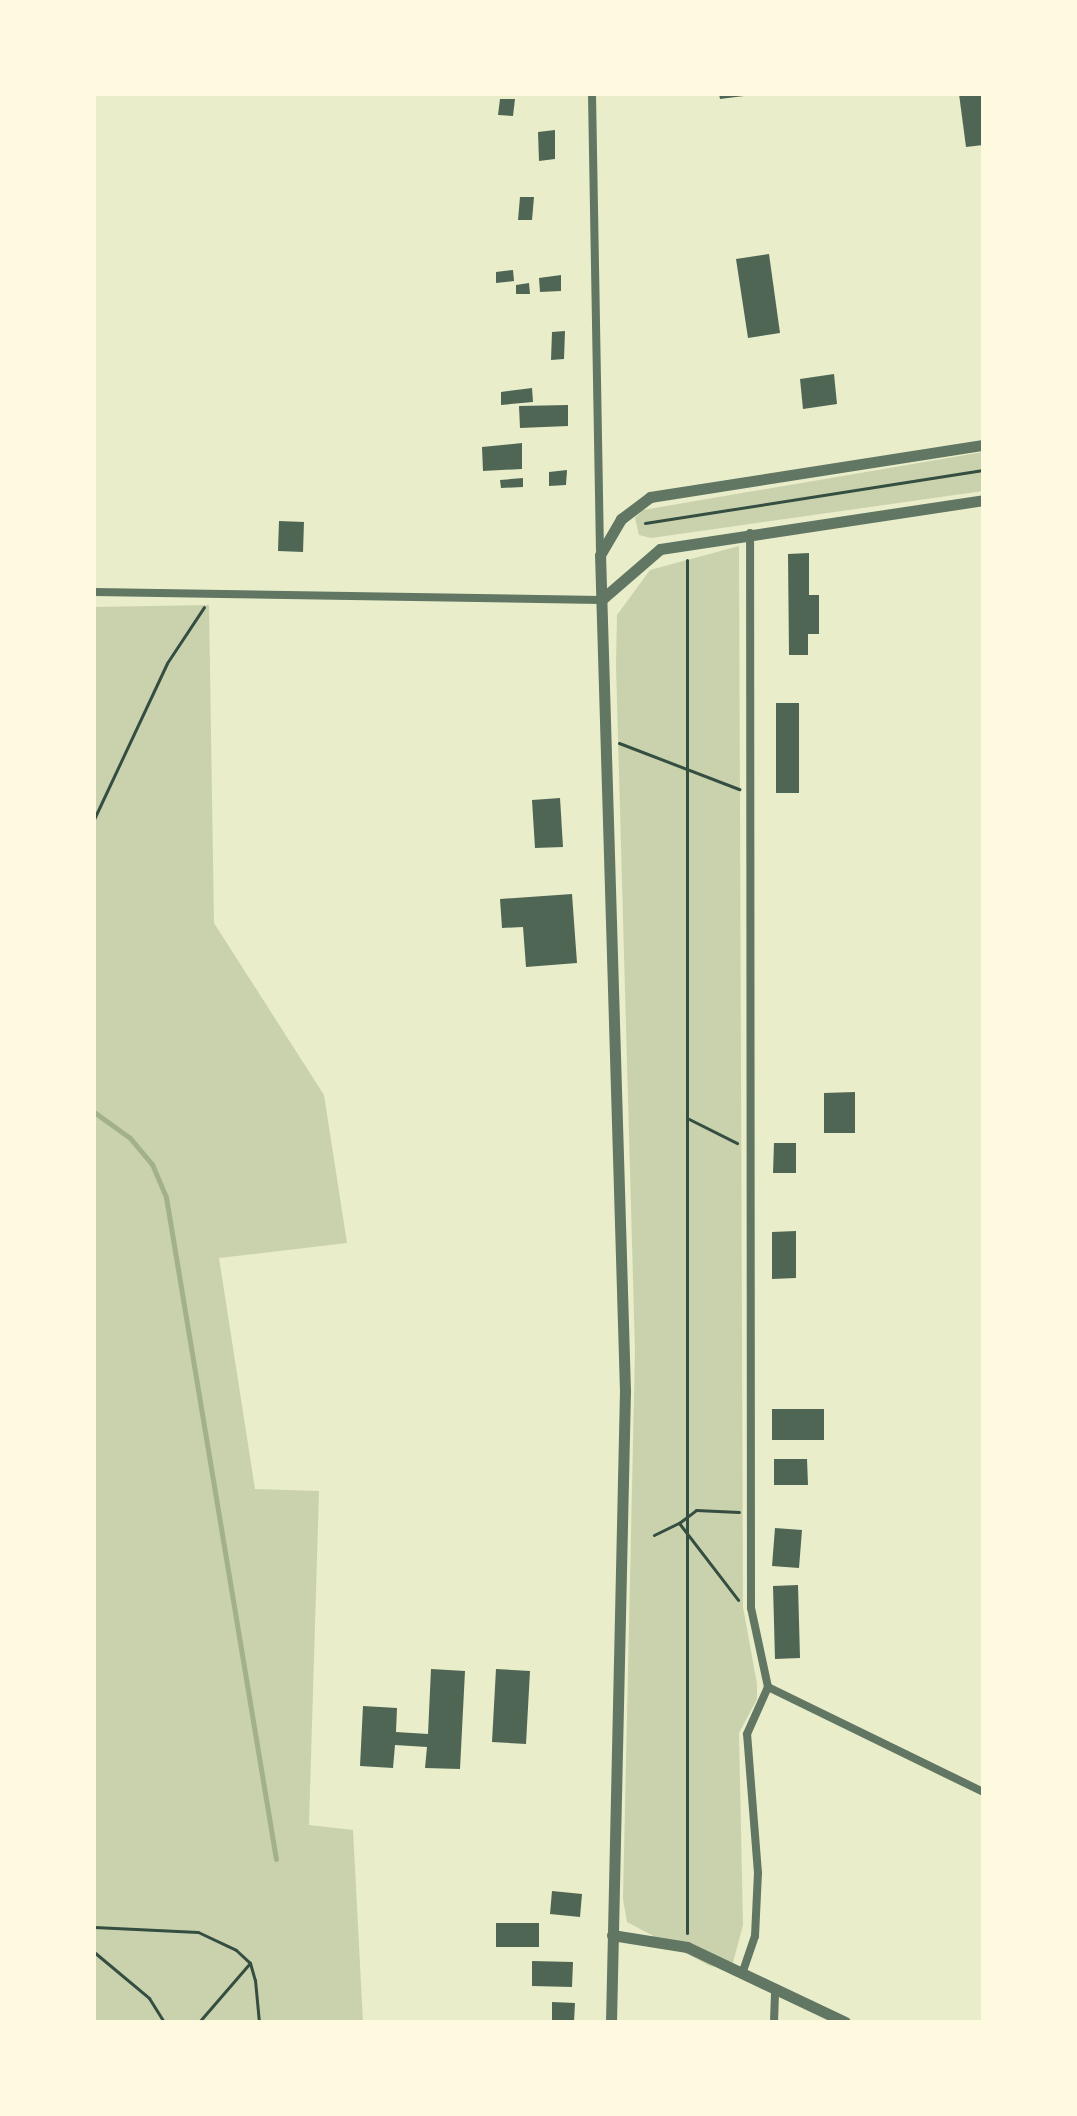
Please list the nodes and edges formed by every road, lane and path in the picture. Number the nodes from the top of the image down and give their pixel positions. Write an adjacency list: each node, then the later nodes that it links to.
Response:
1 (592, 94): 8 (street)
2 (983, 445): 8 (street)
3 (983, 470): 5 (path)
4 (983, 500): 6 (street)
5 (645, 523)
6 (750, 533): 7 (street); 14 (street)
7 (687, 544): 11 (street); 13 (path)
8 (600, 555): 11 (street)
9 (94, 592): 10 (street)
10 (213, 594): 11 (street); 15 (path)
11 (601, 600): 12 (street)
12 (606, 738): 13 (path); 27 (street)
13 (687, 769): 14 (path); 16 (path)
14 (750, 793): 17 (street)
15 (94, 819)
16 (687, 1118): 17 (path); 19 (path)
17 (750, 1151): 18 (street)
18 (751, 1512): 19 (path); 23 (street)
19 (687, 1515): 20 (path); 22 (path)
20 (679, 1523): 21 (path); 22 (path)
21 (654, 1535)
22 (688, 1539): 23 (path); 28 (path)
23 (751, 1608): 24 (street)
24 (768, 1687): 25 (street); 31 (street)
25 (983, 1792)
26 (94, 1927): 30 (path)
27 (612, 1935): 28 (street); 36 (street)
28 (687, 1947): 31 (street)
29 (94, 1952): 33 (path)
30 (250, 1963): 34 (path); 35 (path)
31 (742, 1974): 32 (street)
32 (775, 1990): 37 (street); 38 (street)
33 (164, 2022)
34 (199, 2022)
35 (259, 2022)
36 (611, 2022)
37 (774, 2022)
38 (845, 2022)

